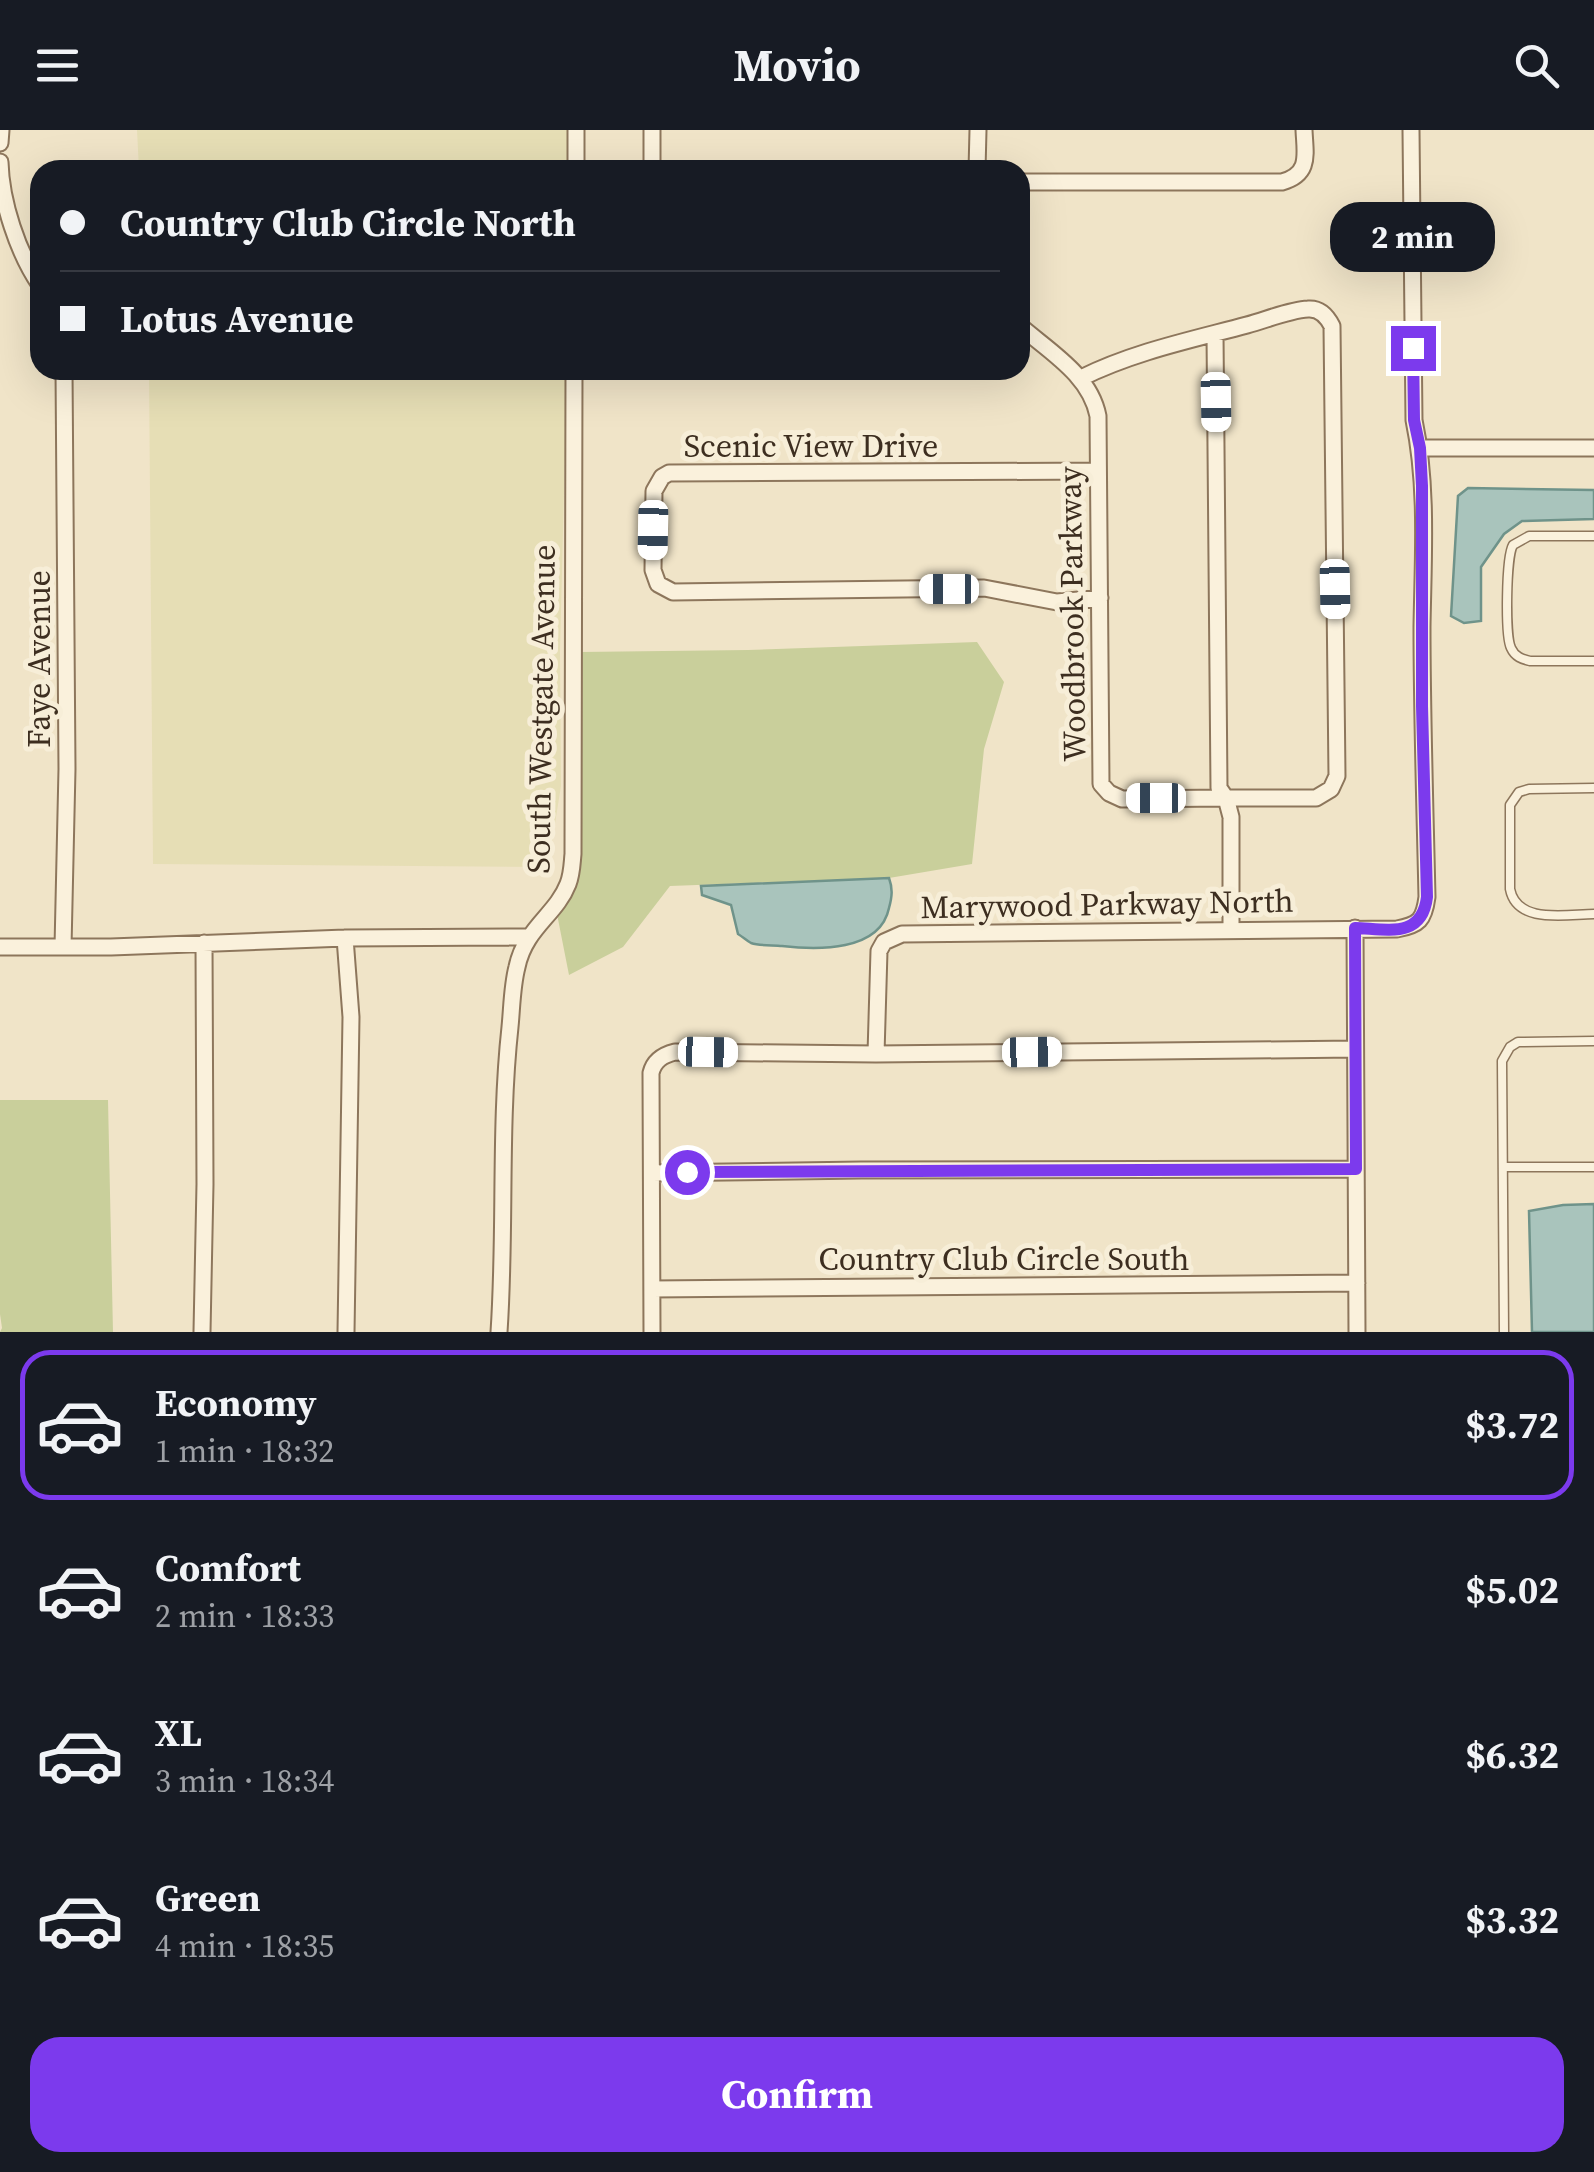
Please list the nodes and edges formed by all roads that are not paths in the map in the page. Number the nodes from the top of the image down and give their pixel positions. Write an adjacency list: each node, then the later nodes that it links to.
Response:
1 (1, 130): 7 (street)
2 (576, 130): 8 (street)
3 (652, 130): 9 (street)
4 (978, 130): 10 (street)
5 (1304, 130): 12 (street)
6 (1410, 130): 19 (street)
7 (0, 144)
8 (576, 160)
9 (652, 160)
10 (978, 160)
11 (0, 162): 13 (street)
12 (1030, 182)
13 (30, 271)
14 (1030, 334): 16 (street)
15 (1215, 334): 16 (street, Woodbrook Parkway); 26 (street); 26 (street, Woodbrook Parkway)
16 (1082, 378): 21 (street, Woodbrook Parkway)
17 (64, 380): 34 (street, Faye Avenue)
18 (574, 380): 30 (street, South Westgate Avenue)
19 (1420, 448): 20 (street); 28 (street, Marywood Parkway North)
20 (1594, 448)
21 (1098, 471): 23 (street, Woodbrook Parkway); 23 (street, Scenic View Drive)
22 (1594, 536): 24 (lane)
23 (1100, 598): 26 (street, Woodbrook Parkway)
24 (1594, 661)
25 (1594, 788): 27 (lane)
26 (1226, 798): 29 (street)
27 (1594, 914)
28 (1355, 928): 29 (street, Marywood Parkway North); 36 (street)
29 (1231, 930): 37 (street, Marywood Parkway North)
30 (529, 936): 31 (street); 46 (street, South Westgate Avenue)
31 (345, 938): 32 (street); 45 (street)
32 (204, 943): 34 (street); 44 (street)
33 (0, 947): 34 (street)
34 (63, 947)
35 (1594, 1041): 38 (lane)
36 (1356, 1049): 37 (street); 40 (street)
37 (876, 1054): 41 (street)
38 (1503, 1167): 39 (lane); 49 (lane)
39 (1594, 1167)
40 (1356, 1169): 41 (street); 42 (street)
41 (652, 1172): 43 (street)
42 (1357, 1283): 43 (street, Country Club Circle South); 48 (street)
43 (652, 1289): 47 (street)
44 (202, 1332)
45 (346, 1332)
46 (499, 1332)
47 (652, 1332)
48 (1357, 1332)
49 (1504, 1332)

